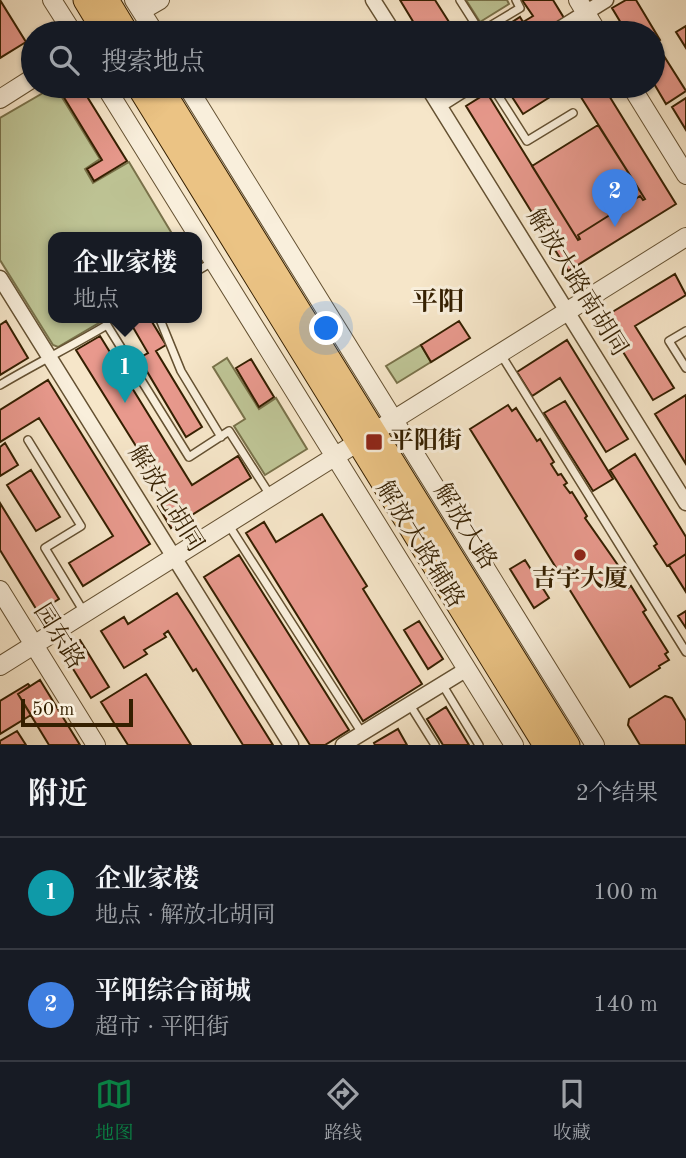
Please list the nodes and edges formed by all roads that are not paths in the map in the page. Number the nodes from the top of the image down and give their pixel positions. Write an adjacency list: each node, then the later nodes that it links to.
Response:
1 (52, 0): 11 (street)
2 (85, 0): 12 (main road)
3 (107, 0): 13 (main road)
4 (159, 0): 9 (street)
5 (373, 0): 15 (street)
6 (460, 0): 16 (lane)
7 (516, 0): 17 (lane)
8 (606, 0): 10 (street)
9 (138, 6): 14 (street)
10 (582, 6): 18 (street)
11 (65, 21)
12 (98, 21)
13 (120, 21)
14 (147, 21)
15 (386, 21)
16 (473, 21)
17 (499, 21)
18 (566, 21)
19 (21, 86): 28 (street)
20 (112, 98): 32 (street, 解放大路辅路)
21 (146, 98): 45 (main road, 解放大路)
22 (167, 98): 45 (main road, 解放大路)
23 (194, 98): 45 (street, 解放大路辅路)
24 (435, 98): 29 (street, 解放大路南胡同)
25 (450, 98): 29 (street)
26 (500, 98): 30 (lane)
27 (638, 98): 31 (street)
28 (0, 99)
29 (439, 105): 38 (street, 解放大路南胡同)
30 (573, 113)
31 (686, 175)
32 (196, 232)
33 (686, 237): 38 (street)
34 (202, 242): 35 (street, 解放大路辅路)
35 (214, 261): 36 (lane); 48 (street, 解放大路辅路)
36 (202, 268)
37 (0, 278): 42 (street, 解放北胡同)
38 (567, 312): 41 (street); 50 (street, 解放大路南胡同)
39 (161, 323): 46 (lane)
40 (686, 331): 43 (lane)
41 (500, 353): 45 (street); 56 (lane)
42 (49, 357): 44 (lane); 46 (lane); 52 (street, 解放北胡同)
43 (686, 368)
44 (0, 385)
45 (375, 431): 48 (street); 68 (main road, 解放大路); 69 (main road, 解放大路); 70 (street, 解放大路辅路)
46 (221, 437): 49 (lane)
47 (28, 440): 54 (lane)
48 (335, 456): 49 (street); 58 (street, 解放大路辅路)
49 (271, 497): 51 (street)
50 (686, 503)
51 (228, 523): 52 (street); 61 (lane)
52 (174, 557): 54 (street); 63 (street, 解放北胡同)
53 (0, 590): 55 (street, 园东路)
54 (85, 613): 55 (street)
55 (34, 645): 57 (street); 62 (street, 园东路)
56 (686, 652)
57 (0, 666)
58 (467, 669): 59 (street); 67 (street, 解放大路辅路)
59 (442, 684): 60 (street); 66 (lane)
60 (410, 704): 61 (street); 65 (lane)
61 (362, 733): 64 (street)
62 (96, 745)
63 (291, 745)
64 (343, 745)
65 (435, 745)
66 (479, 745)
67 (514, 745)
68 (545, 745)
69 (568, 745)
70 (595, 745)

